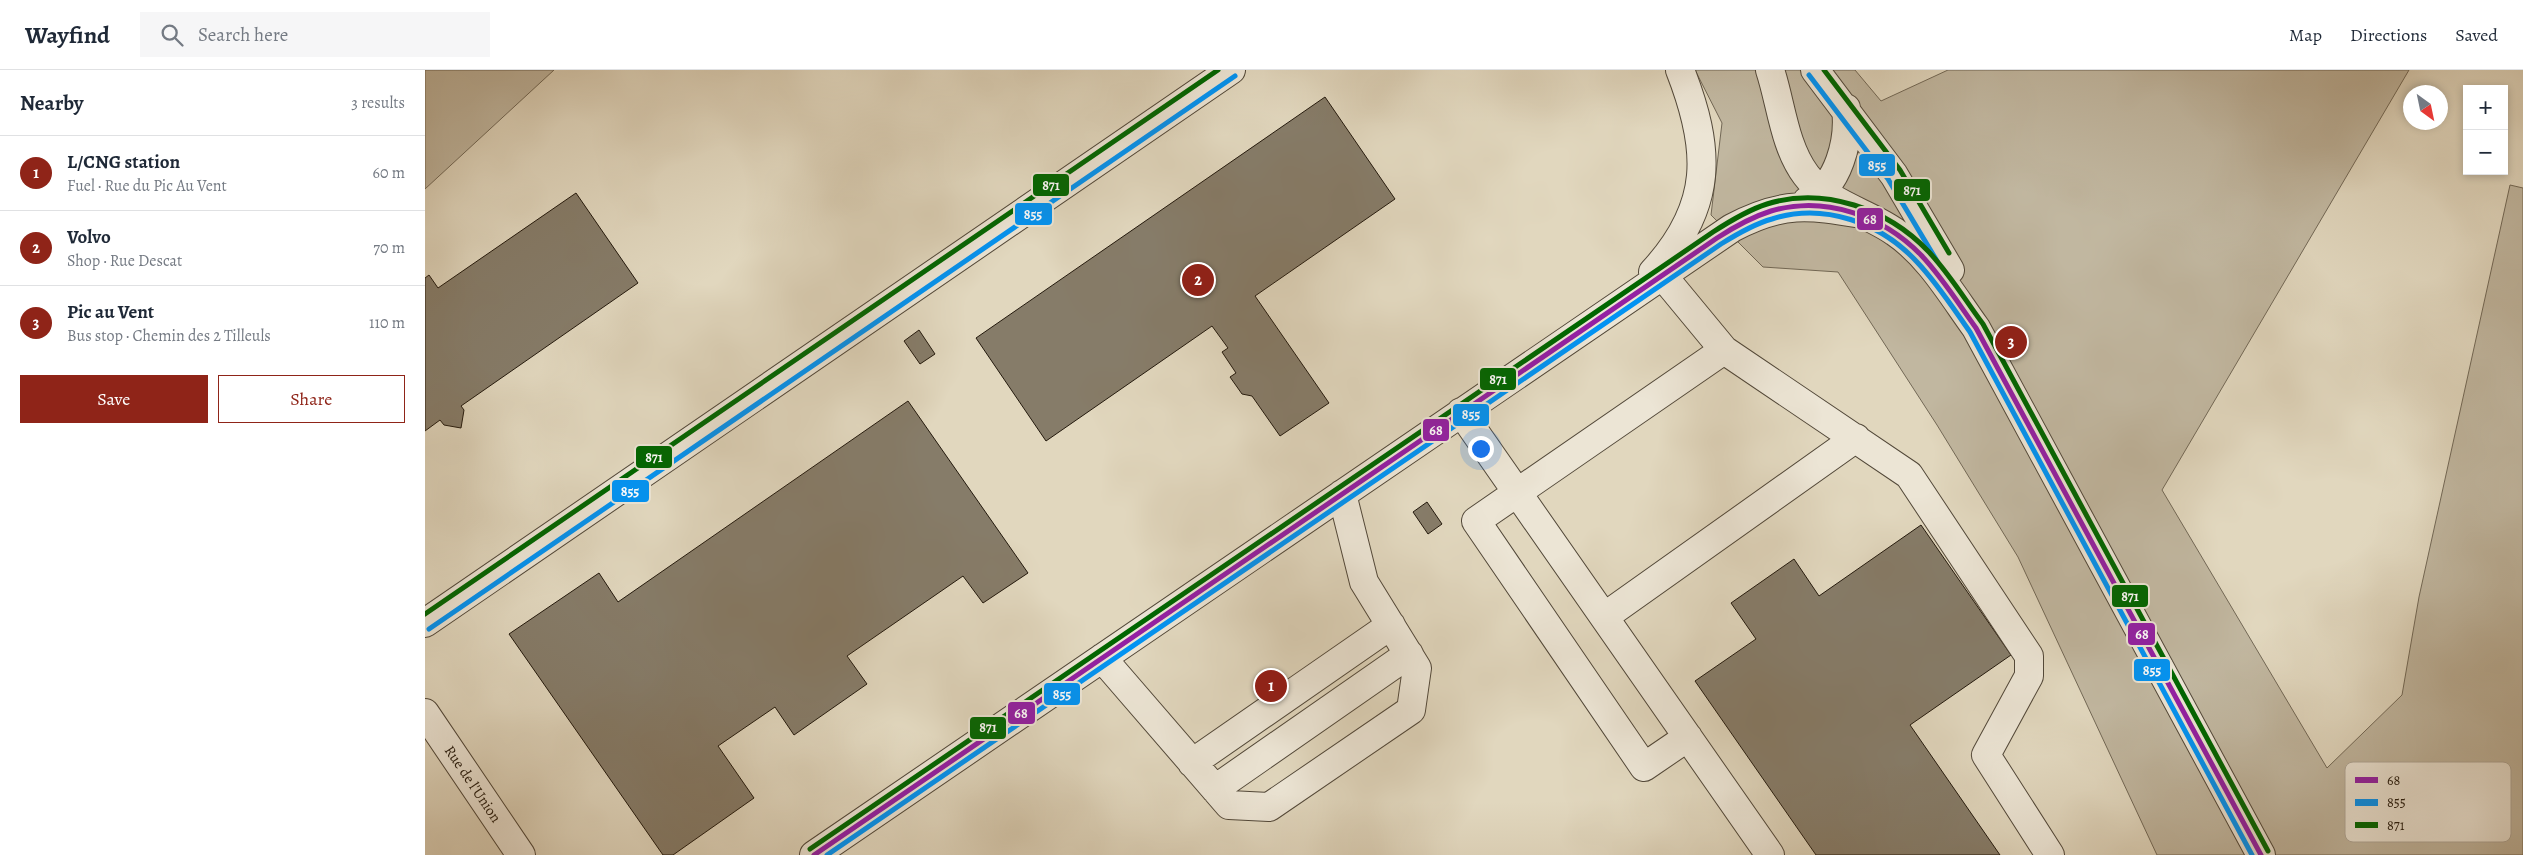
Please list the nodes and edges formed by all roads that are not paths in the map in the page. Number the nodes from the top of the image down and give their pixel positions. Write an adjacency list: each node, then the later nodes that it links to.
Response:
1 (1231, 70): 18 (street)
2 (1680, 70): 10 (street)
3 (1770, 70): 6 (street)
4 (1815, 70): 5 (street)
5 (1846, 108): 6 (street); 11 (street)
6 (1822, 190): 7 (street); 8 (street)
7 (1789, 207): 8 (street); 9 (street)
8 (1862, 214): 11 (street)
9 (1662, 275): 10 (street); 12 (street)
10 (1626, 299): 13 (street)
11 (1976, 328): 30 (street)
12 (1724, 350): 14 (street); 15 (street)
13 (1461, 412): 15 (street); 16 (street)
14 (1856, 438): 17 (street); 29 (street)
15 (1517, 492): 17 (street); 23 (street)
16 (1342, 494): 19 (street); 21 (street)
17 (1604, 617): 23 (street)
18 (425, 623)
19 (1391, 625): 20 (street); 24 (street)
20 (1409, 654): 25 (street); 25 (street)
21 (1101, 658): 24 (street); 27 (street)
22 (425, 713): 26 (street, Rue de l'Union)
23 (1688, 738): 28 (street)
24 (1192, 763): 25 (street)
25 (1215, 789)
26 (521, 855)
27 (814, 855)
28 (1770, 855)
29 (2050, 855)
30 (2261, 855)

